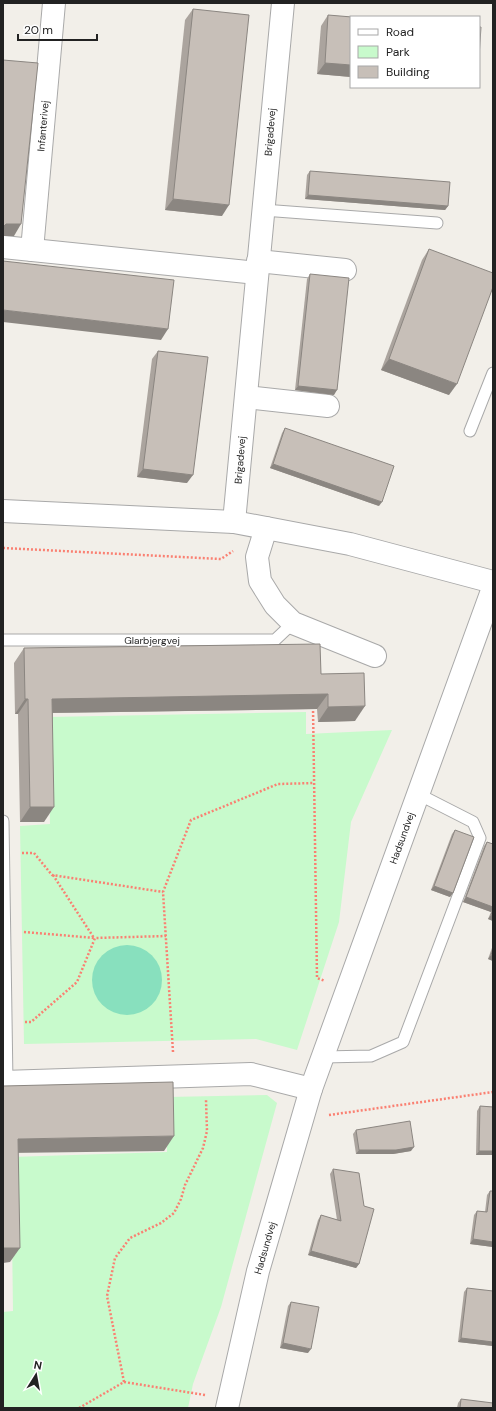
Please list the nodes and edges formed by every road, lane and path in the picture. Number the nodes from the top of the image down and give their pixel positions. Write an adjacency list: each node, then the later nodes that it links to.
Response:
1 (54, 3): 6 (street, Infanterivej)
2 (283, 3): 3 (street, Brigadevej)
3 (263, 210): 4 (lane); 7 (street, Brigadevej)
4 (437, 223)
5 (3, 247): 6 (street)
6 (32, 250): 7 (street)
7 (258, 267): 8 (street); 10 (street, Brigadevej)
8 (345, 270)
9 (493, 373): 12 (lane)
10 (246, 398): 11 (street); 14 (street, Brigadevej)
11 (328, 406)
12 (470, 431)
13 (3, 511): 14 (street)
14 (234, 522): 15 (street)
15 (266, 528): 18 (street); 20 (street)
16 (3, 548): 17 (path)
17 (234, 550)
18 (493, 582)
19 (493, 588): 25 (street, Hadsundvej)
20 (293, 623): 21 (lane, Glarbjergvej); 22 (street)
21 (3, 640)
22 (375, 656)
23 (313, 705): 24 (path)
24 (314, 783): 29 (path); 33 (path)
25 (418, 794): 33 (street, Hadsundvej); 35 (lane)
26 (3, 821): 27 (lane)
27 (4, 854): 28 (path); 30 (lane)
28 (52, 875): 29 (path); 32 (path)
29 (163, 892): 31 (path)
30 (5, 931): 32 (path); 34 (lane)
31 (166, 936): 32 (path); 37 (path)
32 (95, 938): 34 (path)
33 (347, 989): 35 (street, Hadsundvej)
34 (6, 1022): 38 (lane)
35 (323, 1057): 39 (street, Hadsundvej)
36 (206, 1075): 37 (street); 39 (street); 42 (path)
37 (175, 1076): 38 (street)
38 (5, 1082)
39 (311, 1089): 41 (street, Hadsundvej)
40 (493, 1092): 41 (path)
41 (303, 1119): 43 (street, Hadsundvej)
42 (124, 1382): 43 (path); 44 (path)
43 (228, 1403)
44 (79, 1408)

